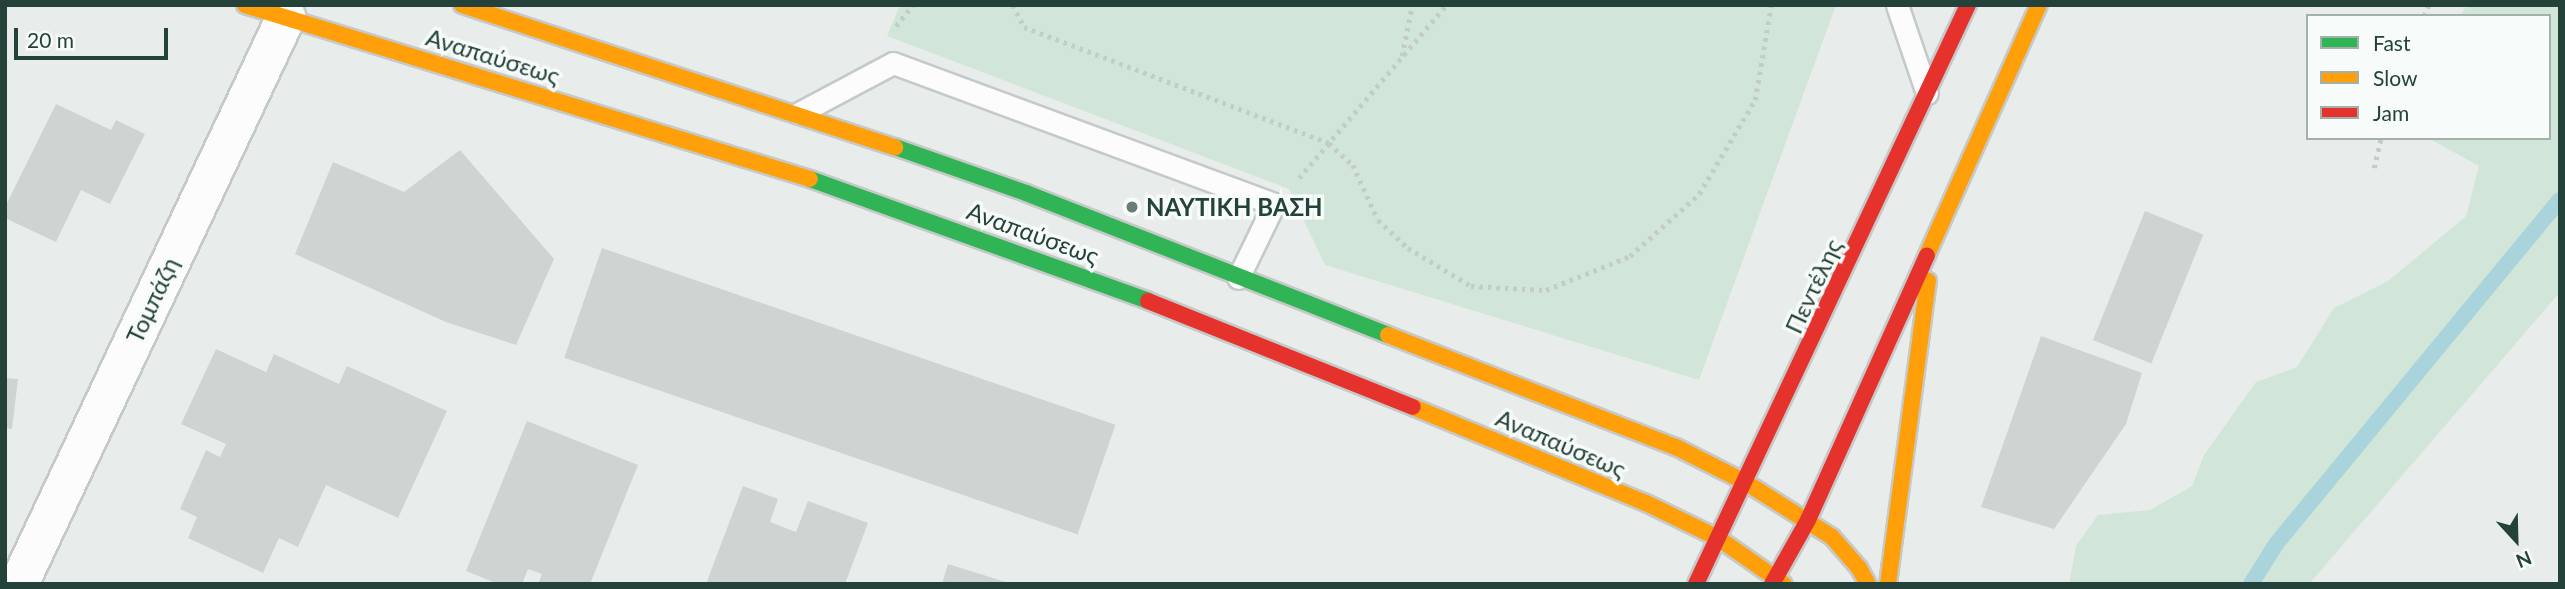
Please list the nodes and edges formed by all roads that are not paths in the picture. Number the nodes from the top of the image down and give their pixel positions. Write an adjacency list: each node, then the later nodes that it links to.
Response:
1 (245, 5): 6 (main road, Αναπαύσεως)
2 (462, 5): 8 (main road, Αναπαύσεως)
3 (1897, 5): 7 (lane)
4 (1968, 5): 7 (main road, Πεντέλης)
5 (2039, 5): 9 (main road)
6 (286, 17): 13 (main road, Αναπαύσεως); 15 (street, Τομπάζη)
7 (1928, 95): 11 (main road, Πεντέλης)
8 (799, 113): 10 (main road, Αναπαύσεως); 10 (lane)
9 (1934, 236): 12 (main road); 18 (main road)
10 (1238, 278): 11 (main road, Αναπαύσεως)
11 (1745, 482): 12 (main road, Αναπαύσεως); 13 (main road, Πεντέλης)
12 (1808, 520): 14 (main road); 17 (main road, Αναπαύσεως)
13 (1718, 538): 14 (main road, Αναπαύσεως); 16 (main road, Πεντέλης)
14 (1778, 582)
15 (19, 584)
16 (1696, 584)
17 (1868, 584)
18 (1888, 584)

